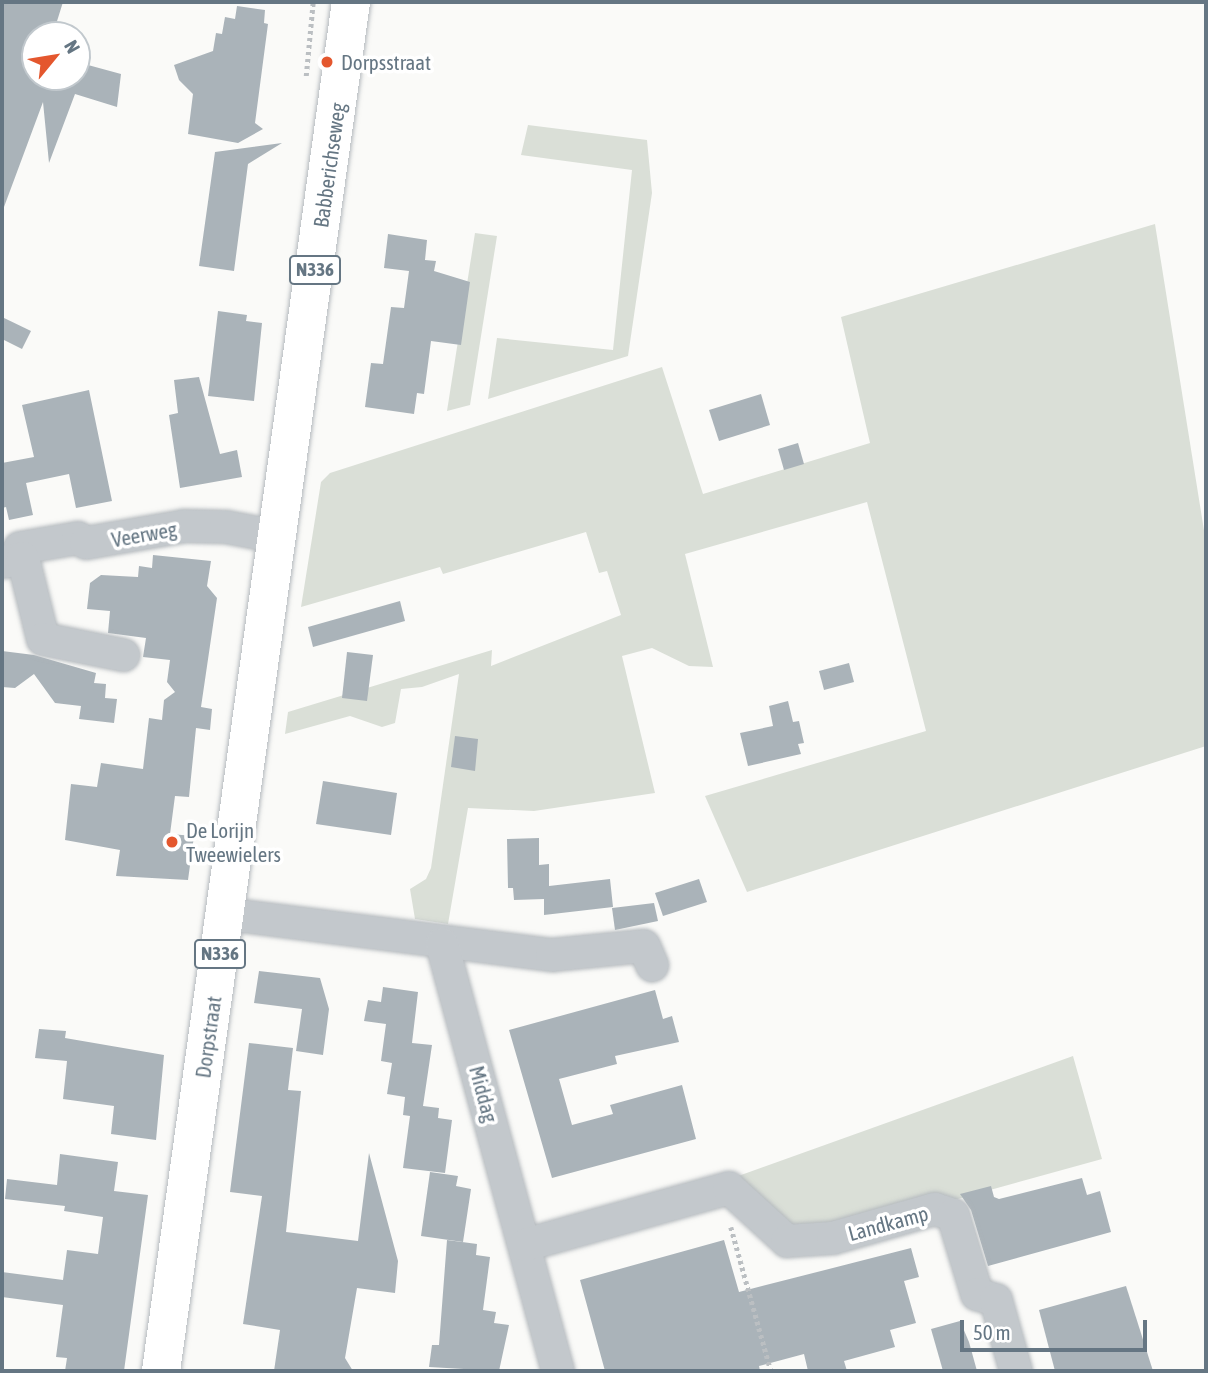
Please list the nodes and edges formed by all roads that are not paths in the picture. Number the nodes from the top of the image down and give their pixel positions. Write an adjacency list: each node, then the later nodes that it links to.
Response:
1 (351, 2): 2 (main road, Babberichseweg / N336)
2 (279, 537): 3 (street, Veerweg); 5 (main road, Dorpstraat / N336)
3 (12, 560): 4 (street, Veerweg)
4 (123, 655)
5 (226, 914): 6 (street); 9 (main road, Dorpstraat / N336)
6 (442, 944): 7 (street); 8 (street, Middag)
7 (652, 965)
8 (525, 1245): 10 (street, Middag); 11 (street, Landkamp)
9 (161, 1371)
10 (558, 1371)
11 (1016, 1371)

